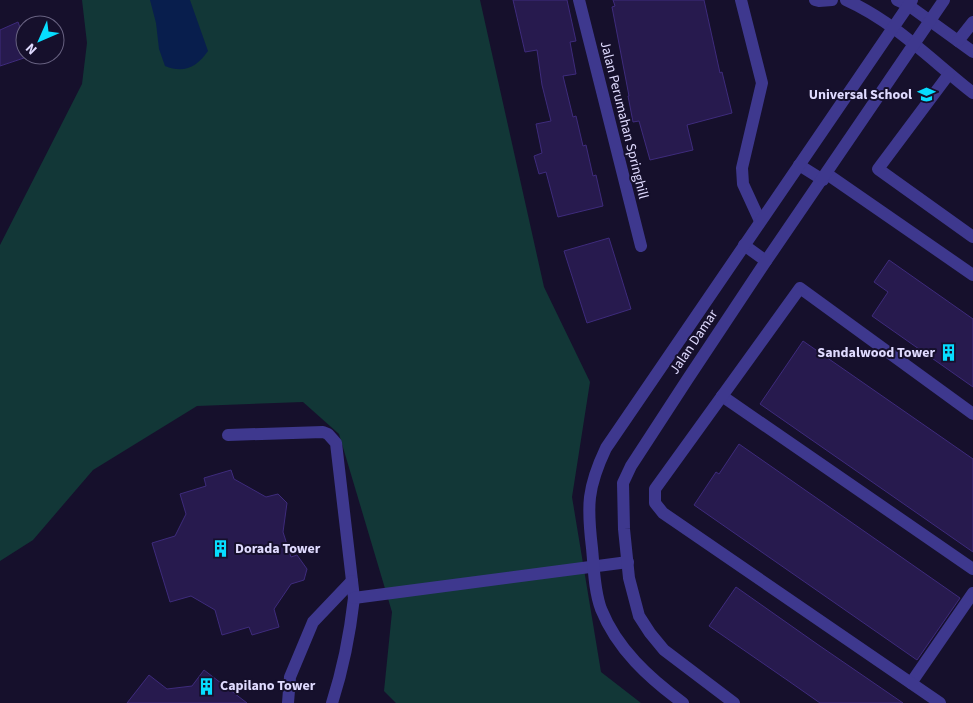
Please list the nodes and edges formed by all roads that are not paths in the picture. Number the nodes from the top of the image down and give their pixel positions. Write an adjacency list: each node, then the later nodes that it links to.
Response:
1 (579, 0): 21 (street, Jalan Perumahan Springhill)
2 (741, 0): 18 (street)
3 (815, 0): 4 (street)
4 (832, 0)
5 (846, 0): 10 (street)
6 (944, 0): 8 (street, Jalan Damar)
7 (906, 2): 8 (street); 10 (street, Jalan Damar)
8 (930, 20): 11 (street); 12 (street, Jalan Damar)
9 (973, 22): 11 (street)
10 (893, 28): 12 (street); 16 (street, Jalan Damar)
11 (958, 41): 13 (street)
12 (914, 43): 14 (street); 17 (street, Jalan Damar)
13 (973, 52)
14 (949, 74): 15 (street); 19 (street)
15 (973, 93)
16 (799, 165): 17 (street); 18 (street, Jalan Damar)
17 (824, 177): 22 (street, Jalan Damar); 23 (street)
18 (760, 221): 20 (street, Jalan Damar)
19 (973, 237)
20 (744, 245): 22 (street); 28 (street, Jalan Damar)
21 (641, 246)
22 (766, 261): 27 (street, Jalan Damar)
23 (973, 275)
24 (722, 396): 25 (street); 29 (street); 33 (street)
25 (973, 414)
26 (228, 435): 30 (street)
27 (628, 562): 28 (street); 37 (street, Jalan Damar)
28 (594, 565): 32 (street); 36 (street, Jalan Damar)
29 (973, 569)
30 (352, 582): 32 (street); 34 (street)
31 (973, 593): 33 (street)
32 (354, 598): 35 (street)
33 (911, 683): 38 (street)
34 (288, 703)
35 (332, 703)
36 (683, 703)
37 (734, 703)
38 (940, 703)

